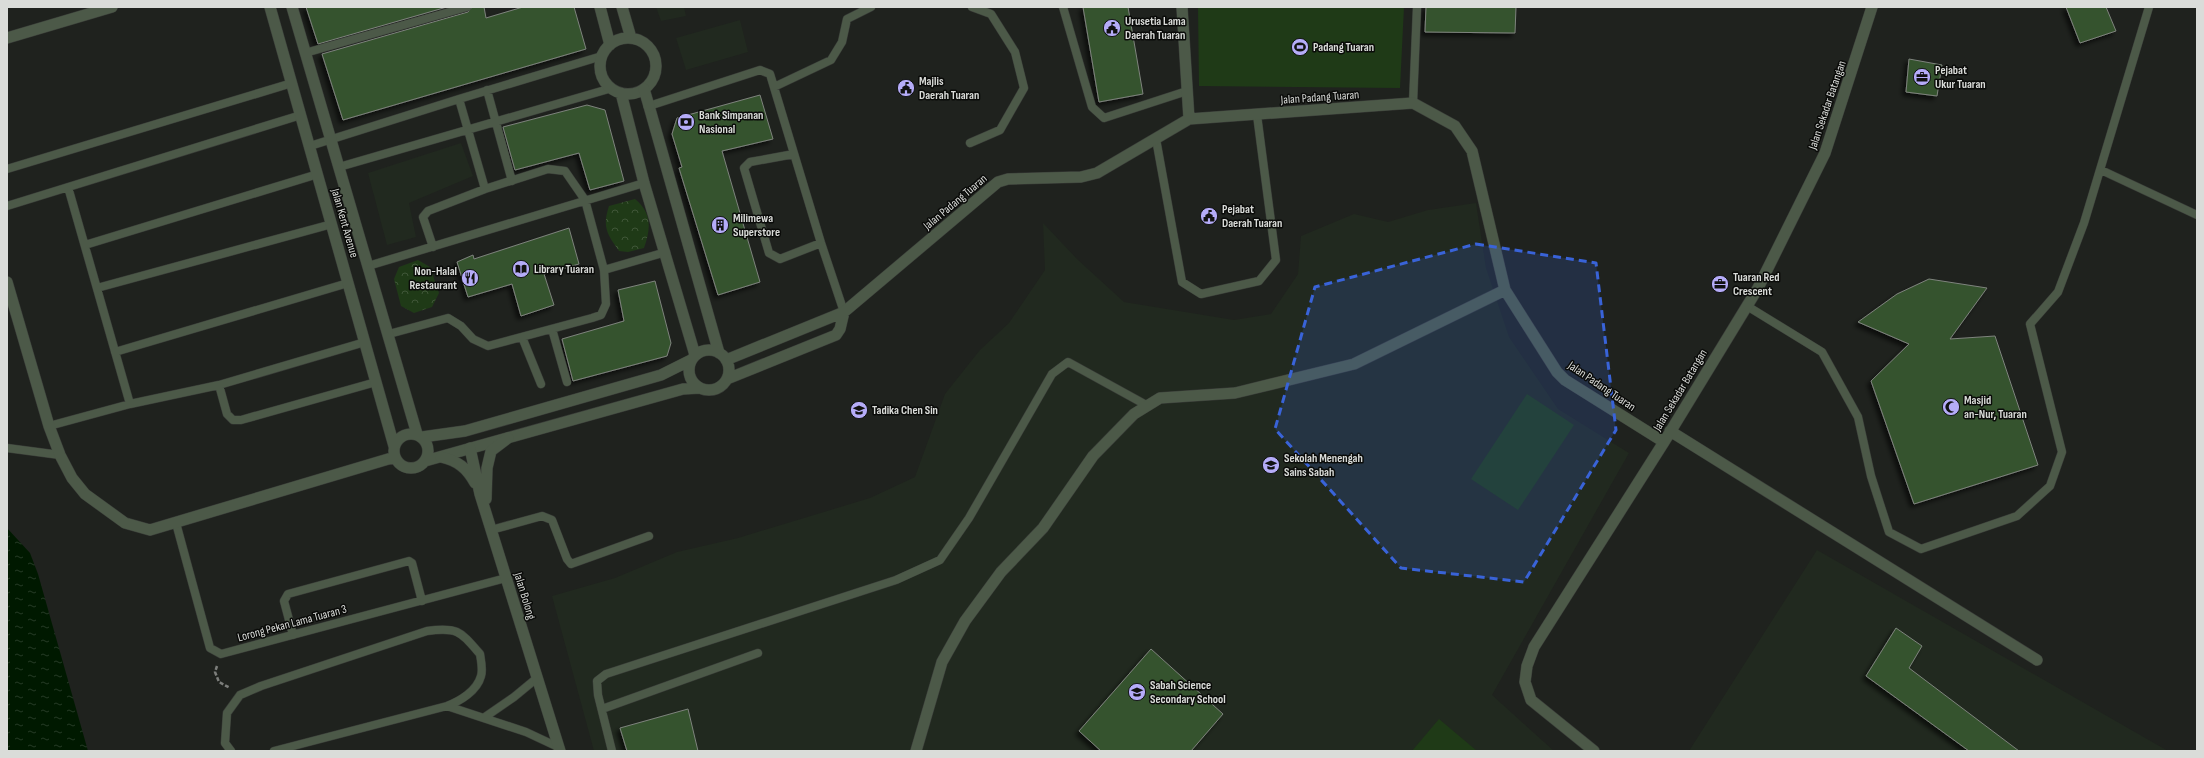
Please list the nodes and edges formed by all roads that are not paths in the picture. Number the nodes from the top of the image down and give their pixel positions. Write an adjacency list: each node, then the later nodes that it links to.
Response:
1 (112, 7): 14 (street)
2 (270, 7): 19 (street, Jalan Kent Avenue)
3 (292, 7): 17 (street, Jalan Kent Avenue)
4 (467, 7): 17 (lane)
5 (600, 7): 16 (street)
6 (622, 7): 15 (street)
7 (871, 7): 20 (lane)
8 (972, 7): 35 (lane)
9 (1063, 7): 24 (lane)
10 (1182, 7): 24 (street)
11 (1417, 7): 26 (lane)
12 (1872, 7): 60 (street, Jalan Sekadar Batangan)
13 (2149, 7): 40 (lane)
14 (7, 38)
15 (630, 38): 16 (street); 21 (street)
16 (610, 45): 18 (street)
17 (306, 53): 34 (street, Jalan Kent Avenue)
18 (602, 56): 22 (lane); 23 (street)
19 (292, 83): 28 (street, Jalan Kent Avenue); 39 (lane)
20 (774, 87): 27 (lane); 37 (lane)
21 (644, 89): 23 (street); 27 (street)
22 (487, 90): 25 (lane); 31 (lane)
23 (617, 91): 31 (lane); 43 (street)
24 (1188, 91): 30 (street)
25 (459, 99): 32 (lane); 34 (lane)
26 (1413, 103): 29 (street, Jalan Padang Tuaran); 59 (street, Jalan Padang Tuaran)
27 (649, 106): 67 (street)
28 (301, 115): 36 (street, Jalan Kent Avenue); 44 (lane)
29 (1257, 115): 30 (street, Jalan Padang Tuaran); 33 (lane)
30 (1189, 119): 33 (street, Jalan Padang Tuaran)
31 (495, 122): 32 (lane); 42 (lane)
32 (468, 130): 38 (lane); 45 (lane)
33 (1156, 139): 61 (street, Jalan Padang Tuaran)
34 (331, 140): 36 (lane); 38 (street, Jalan Kent Avenue)
35 (970, 143)
36 (310, 146): 41 (street, Jalan Kent Avenue)
37 (794, 154): 50 (lane); 50 (lane)
38 (339, 167): 54 (street, Jalan Kent Avenue)
39 (7, 169)
40 (2101, 170): 48 (lane); 60 (lane)
41 (318, 174): 49 (street, Jalan Kent Avenue); 51 (lane)
42 (512, 181): 45 (lane); 46 (lane)
43 (644, 183): 46 (lane); 53 (street)
44 (68, 187): 47 (lane); 51 (lane)
45 (485, 189): 52 (lane)
46 (585, 200): 52 (lane); 55 (lane)
47 (7, 206)
48 (2197, 215)
49 (332, 224): 57 (street, Jalan Kent Avenue); 58 (lane)
50 (820, 243): 61 (lane)
51 (84, 245): 58 (lane)
52 (433, 247): 54 (lane)
53 (666, 252): 55 (lane); 68 (street)
54 (368, 266): 63 (street, Jalan Kent Avenue)
55 (604, 270): 62 (lane)
56 (7, 282): 77 (street)
57 (348, 283): 65 (street, Jalan Kent Avenue); 66 (lane)
58 (97, 288): 66 (lane)
59 (1505, 290): 76 (street); 82 (street, Jalan Padang Tuaran)
60 (1747, 306): 79 (street, Jalan Sekadar Batangan)
61 (844, 312): 67 (street, Jalan Padang Tuaran); 69 (street)
62 (552, 329): 64 (lane); 71 (lane)
63 (389, 334): 64 (lane); 80 (street, Jalan Kent Avenue)
64 (522, 337): 72 (lane)
65 (365, 342): 70 (street, Jalan Kent Avenue); 73 (lane)
66 (115, 352): 75 (lane)
67 (723, 357): 68 (street); 69 (street)
68 (693, 358): 74 (street); 78 (street)
69 (727, 379): 74 (street)
70 (376, 382): 73 (lane); 85 (street, Jalan Kent Avenue)
71 (567, 382)
72 (541, 384)
73 (219, 385): 75 (lane)
74 (700, 388): 81 (street)
75 (130, 404): 77 (lane)
76 (1148, 406): 101 (lane); 107 (street)
77 (49, 426): 86 (street)
78 (465, 431): 80 (street); 84 (street, Jalan Bolong)
79 (1670, 432): 82 (street, Jalan Sekadar Batangan); 98 (street)
80 (420, 436): 85 (street); 88 (street)
81 (508, 438): 84 (street); 90 (street)
82 (1664, 442): 108 (street, Jalan Sekadar Batangan)
83 (7, 448): 86 (lane)
84 (470, 448): 87 (street); 89 (street, Jalan Bolong)
85 (395, 451): 88 (street); 91 (street)
86 (60, 455): 91 (street)
87 (441, 457): 88 (street); 89 (street)
88 (425, 461)
89 (480, 494): 90 (street, Jalan Bolong)
90 (485, 510): 92 (street, Jalan Bolong)
91 (176, 523): 96 (lane, Lorong Pekan Lama Tuaran 3)
92 (491, 530): 93 (lane); 94 (street, Jalan Bolong)
93 (649, 536)
94 (506, 578): 95 (lane, Lorong Pekan Lama Tuaran 3); 99 (street, Jalan Bolong)
95 (422, 601): 96 (lane, Lorong Pekan Lama Tuaran 3); 96 (lane)
96 (293, 635)
97 (758, 653): 101 (lane)
98 (2037, 660)
99 (537, 678): 102 (lane); 103 (street, Jalan Bolong)
100 (447, 706): 102 (lane); 104 (lane); 105 (lane)
101 (602, 709): 106 (lane)
102 (485, 717): 103 (lane)
103 (559, 749)
104 (231, 751)
105 (274, 751)
106 (612, 751)
107 (916, 751)
108 (1594, 751)

